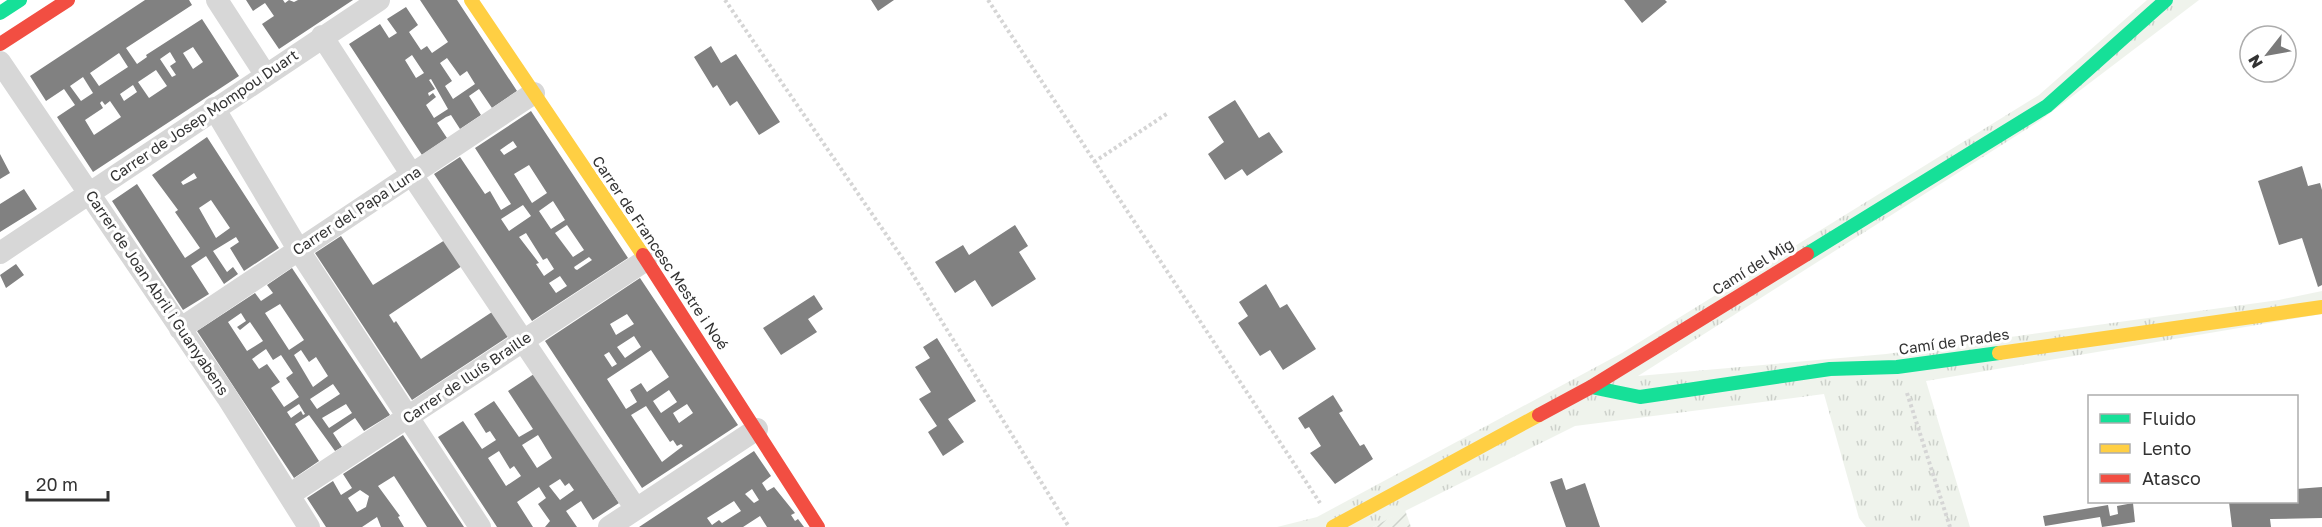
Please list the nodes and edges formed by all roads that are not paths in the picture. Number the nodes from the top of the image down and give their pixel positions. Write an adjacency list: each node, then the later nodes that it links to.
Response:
1 (20, 0): 7 (street)
2 (68, 0): 9 (street)
3 (217, 0): 11 (street)
4 (379, 0): 8 (street, Carrer de Josep Mompou Duart)
5 (471, 0): 12 (street, Carrer de Francesc Mestre i Noé)
6 (2166, 0): 22 (street, Camí del Mig)
7 (0, 13)
8 (322, 36): 11 (street, Carrer de Josep Mompou Duart); 14 (street)
9 (0, 44)
10 (0, 62): 15 (street, Carrer de Joan Abril i Guanyabens)
11 (265, 74): 13 (street, Carrer de Josep Mompou Duart)
12 (534, 93): 14 (street, Carrer del Papa Luna); 18 (street, Carrer de Francesc Mestre i Noé)
13 (213, 108): 15 (street, Carrer de Josep Mompou Duart); 16 (street)
14 (412, 175): 16 (street, Carrer del Papa Luna); 21 (street)
15 (90, 193): 17 (street, Carrer de Josep Mompou Duart); 20 (street, Carrer de Joan Abril i Guanyabens)
16 (298, 249): 20 (street, Carrer del Papa Luna); 23 (street)
17 (0, 253)
18 (646, 260): 21 (street, Carrer de lluís Braille); 24 (street, Carrer de Francesc Mestre i Noé)
19 (2322, 307): 22 (street, Camí de Prades)
20 (180, 329): 25 (street, Carrer de Joan Abril i Guanyabens)
21 (522, 339): 23 (street, Carrer de lluís Braille); 26 (street)
22 (1591, 387): 27 (street, Camí del Mig)
23 (410, 418): 25 (street, Carrer de lluís Braille); 29 (street)
24 (757, 429): 26 (street); 31 (street, Carrer de Francesc Mestre i Noé)
25 (289, 495): 28 (street, Carrer de Joan Abril i Guanyabens)
26 (636, 509): 30 (street)
27 (1334, 526)
28 (309, 527)
29 (480, 527)
30 (609, 527)
31 (818, 527)

